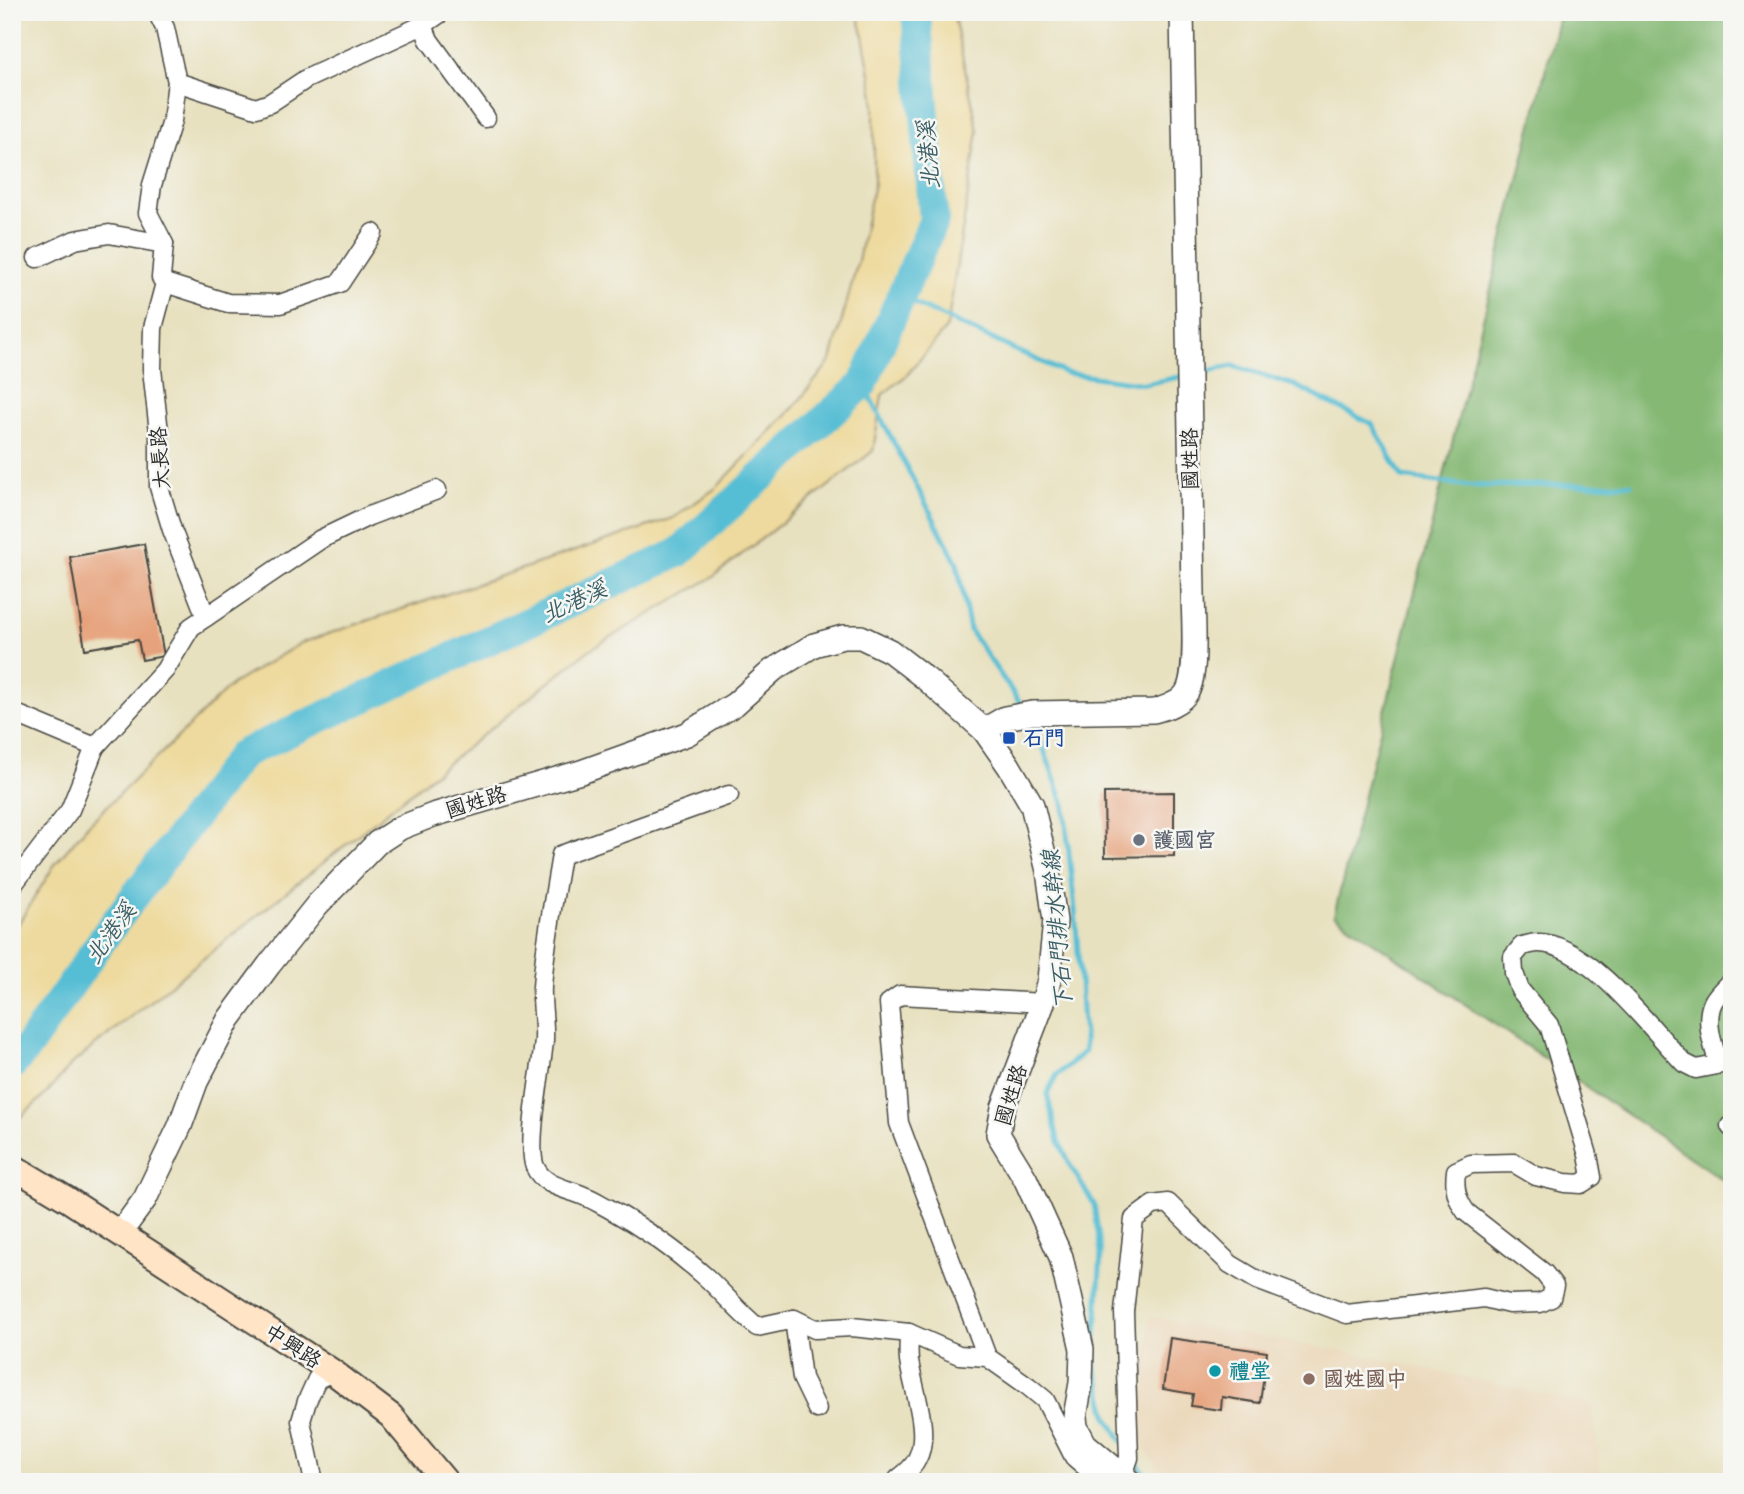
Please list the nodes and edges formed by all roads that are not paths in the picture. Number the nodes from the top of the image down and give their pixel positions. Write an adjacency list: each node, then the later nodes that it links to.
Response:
1 (157, 12): 5 (street)
2 (442, 12): 4 (street)
3 (1182, 12): 14 (street, 國姓路)
4 (423, 25): 5 (street); 6 (street)
5 (177, 82): 8 (street)
6 (486, 118)
7 (373, 233): 10 (street)
8 (164, 244): 9 (street); 10 (street, 大長路)
9 (37, 258)
10 (165, 283): 12 (street, 大長路)
11 (437, 490): 12 (street)
12 (206, 618): 15 (street)
13 (12, 715): 15 (street)
14 (984, 730): 19 (street, 國姓路); 22 (street, 國姓路)
15 (95, 747): 17 (street)
16 (729, 795): 23 (street)
17 (12, 886)
18 (1732, 980): 20 (street)
19 (1043, 1003): 25 (street); 29 (street, 國姓路)
20 (1725, 1063): 29 (street)
21 (12, 1166): 22 (main road)
22 (120, 1233): 26 (main road, 中興路)
23 (794, 1319): 24 (street); 27 (street)
24 (909, 1333): 25 (street); 28 (street)
25 (987, 1357): 29 (street)
26 (333, 1372): 30 (street); 31 (main road, 中興路)
27 (817, 1409)
28 (898, 1479)
29 (1119, 1479)
30 (314, 1482)
31 (446, 1482)

